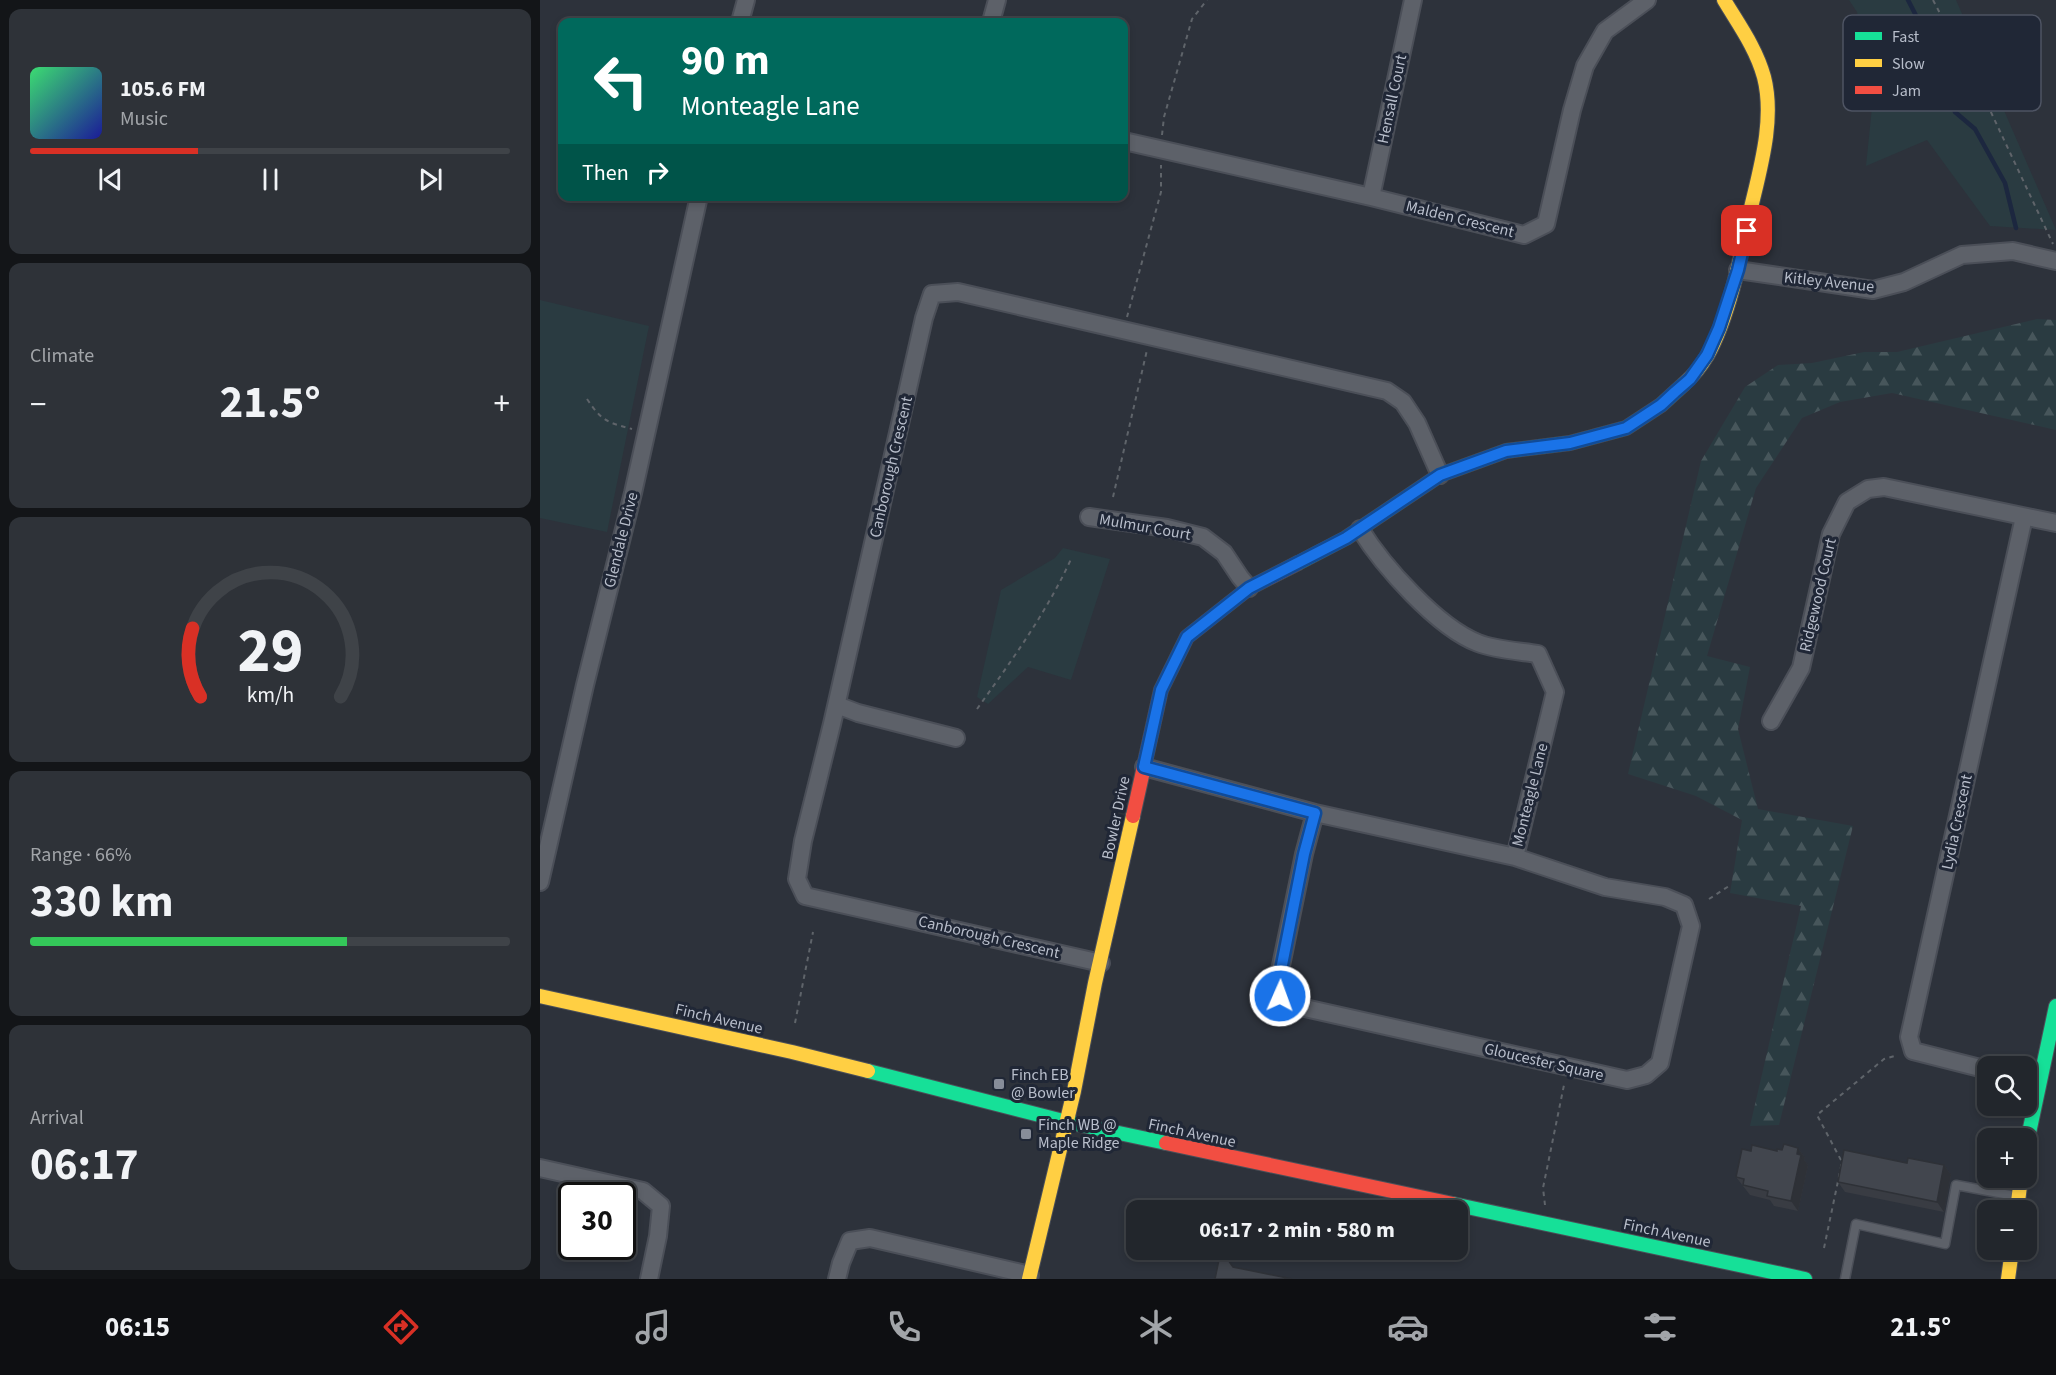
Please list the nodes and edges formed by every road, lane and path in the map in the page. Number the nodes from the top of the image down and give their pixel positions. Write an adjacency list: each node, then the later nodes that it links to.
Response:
1 (746, 0): 8 (street)
2 (997, 0): 9 (street)
3 (1413, 0): 12 (street, Hensall Court)
4 (1647, 0): 12 (street, Malden Crescent)
5 (1724, 0): 16 (street, Bowler Drive)
6 (1933, 0): 7 (path)
7 (1941, 15)
8 (741, 18)
9 (993, 18)
10 (1990, 111): 14 (path)
11 (1128, 142): 12 (street, Malden Crescent)
12 (1371, 197)
13 (698, 201): 35 (street, Glendale Drive)
14 (2053, 244)
15 (2056, 261): 16 (street, Kitley Avenue)
16 (1738, 270): 20 (street, Bowler Drive)
17 (1150, 336): 20 (street, Canborough Crescent); 21 (path); 28 (street, Canborough Crescent)
18 (586, 399): 19 (path)
19 (632, 429)
20 (1440, 475): 25 (street, Bowler Drive)
21 (1113, 497)
22 (1089, 517): 27 (street, Mulmur Court)
23 (2024, 517): 24 (street, Ridgewood Court); 30 (street, Ridgewood Court); 43 (street, Lydia Crescent)
24 (2056, 523)
25 (1360, 528): 27 (street, Bowler Drive); 34 (street, Monteagle Lane)
26 (1072, 557): 29 (path)
27 (1249, 588): 32 (street, Bowler Drive)
28 (837, 705): 31 (street); 39 (street, Canborough Crescent)
29 (977, 709)
30 (1772, 721)
31 (956, 738)
32 (1144, 767): 33 (street, Monteagle Lane); 39 (street, Bowler Drive)
33 (1315, 813): 34 (street, Monteagle Lane); 34 (street, Gloucester Square)
34 (1515, 857)
35 (540, 882)
36 (1729, 886): 37 (path)
37 (1709, 899)
38 (813, 932): 42 (path)
39 (1101, 963): 47 (street, Bowler Drive)
40 (540, 996): 47 (street, Finch Avenue)
41 (2056, 1006): 45 (street)
42 (795, 1023)
43 (1913, 1051): 44 (street); 51 (path)
44 (1977, 1067)
45 (2037, 1068)
46 (1564, 1085): 50 (path)
47 (1067, 1122): 50 (street, Finch Avenue); 53 (street, Bowler Drive)
48 (540, 1167): 54 (street)
49 (2005, 1200): 57 (lane)
50 (1546, 1223): 56 (street, Finch Avenue)
51 (1824, 1248)
52 (2011, 1260): 58 (street)
53 (1030, 1277): 55 (street)
54 (649, 1279)
55 (837, 1279)
56 (1805, 1279)
57 (1845, 1279)
58 (2008, 1279)

